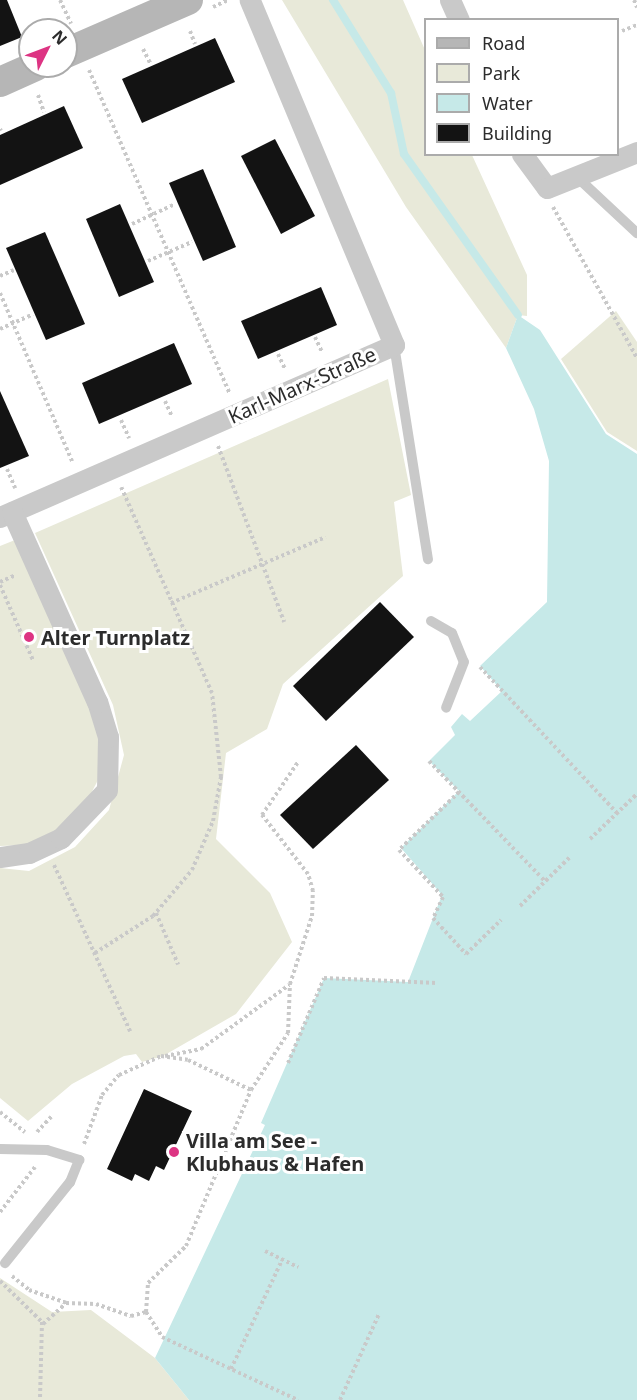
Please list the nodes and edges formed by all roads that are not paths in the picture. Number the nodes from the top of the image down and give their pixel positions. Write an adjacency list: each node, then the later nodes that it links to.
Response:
1 (188, 0): 5 (main road)
2 (250, 0): 12 (street, Karl-Marx-Straße)
3 (450, 0): 4 (street)
4 (458, 18)
5 (78, 48)
6 (37, 81): 7 (main road)
7 (0, 82)
8 (637, 152): 10 (street)
9 (523, 156): 10 (street)
10 (578, 178): 11 (lane)
11 (637, 233)
12 (394, 345): 13 (street, Karl-Marx-Straße); 14 (lane)
13 (6, 515): 17 (street)
14 (428, 558)
15 (431, 621): 16 (lane)
16 (446, 708)
17 (0, 857)
18 (0, 1149): 19 (lane)
19 (5, 1263)

